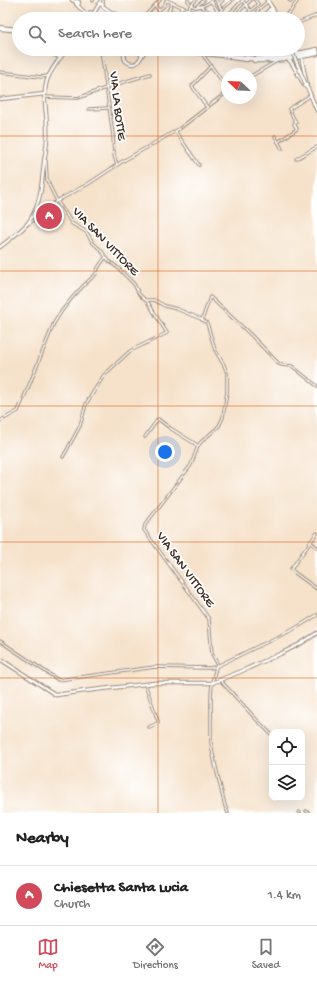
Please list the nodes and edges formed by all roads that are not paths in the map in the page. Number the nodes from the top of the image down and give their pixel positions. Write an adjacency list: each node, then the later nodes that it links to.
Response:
1 (72, 0): 16 (street)
2 (160, 0): 20 (street)
3 (168, 0): 18 (street); 26 (street)
4 (188, 0): 21 (street)
5 (196, 0): 21 (street)
6 (204, 0): 25 (street)
7 (216, 0): 19 (street)
8 (223, 0): 19 (street)
9 (233, 0): 30 (street)
10 (242, 0): 22 (street); 43 (street)
11 (251, 0): 22 (street)
12 (255, 0): 31 (street)
13 (298, 0): 47 (street)
14 (212, 1): 23 (street); 29 (street)
15 (268, 1): 32 (street); 45 (street)
16 (78, 2): 33 (street)
17 (101, 3): 34 (street); 35 (street)
18 (172, 3): 24 (street); 27 (street)
19 (219, 4): 30 (street)
20 (155, 5): 26 (street); 36 (street)
21 (191, 5): 25 (street); 28 (street)
22 (246, 5): 31 (street); 44 (street)
23 (201, 6): 25 (street); 41 (street)
24 (182, 7): 28 (street); 38 (street)
25 (196, 7)
26 (159, 10)
27 (169, 10): 37 (street)
28 (188, 10): 39 (street); 40 (street)
29 (217, 10): 42 (street)
30 (222, 10): 42 (street)
31 (250, 10)
32 (272, 10): 46 (street)
33 (86, 12)
34 (94, 12)
35 (113, 12)
36 (149, 12)
37 (174, 12)
38 (180, 12)
39 (186, 12)
40 (192, 12)
41 (210, 12)
42 (218, 12)
43 (230, 12)
44 (238, 12)
45 (258, 12)
46 (269, 12)
47 (290, 12)
48 (317, 15): 49 (street)
49 (305, 20)
50 (0, 29): 51 (highway)
51 (12, 30)
52 (305, 51): 53 (street)
53 (317, 51): 54 (highway); 55 (highway); 68 (street)
54 (305, 53)
55 (305, 54)
56 (56, 56): 67 (street)
57 (102, 56): 79 (street, VIA LA BOTTE)
58 (125, 56): 59 (street)
59 (141, 56)
60 (204, 56): 71 (street)
61 (212, 56): 69 (street)
62 (230, 56): 66 (highway)
63 (246, 56): 64 (highway)
64 (291, 56)
65 (294, 56): 80 (street, bridge)
66 (296, 56)
67 (60, 58): 75 (street)
68 (301, 59): 70 (street); 80 (street)
69 (279, 60): 70 (street); 73 (street)
70 (290, 60): 80 (street)
71 (211, 66): 78 (street); 85 (street)
72 (0, 72): 76 (street)
73 (257, 73)
74 (150, 74): 79 (street)
75 (49, 76): 76 (street); 77 (street)
76 (41, 77): 77 (street)
77 (47, 80): 81 (street)
78 (221, 80)
79 (106, 88): 81 (street); 86 (street, VIA LA BOTTE)
80 (308, 89): 83 (street)
81 (44, 95): 84 (street); 95 (street)
82 (221, 96): 85 (street)
83 (311, 96): 88 (street); 91 (street)
84 (0, 99)
85 (207, 107): 89 (street)
86 (108, 108): 87 (street); 96 (street, VIA LA BOTTE)
87 (89, 109)
88 (317, 111)
89 (175, 131): 96 (street); 97 (street)
90 (275, 136): 91 (street)
91 (278, 142): 93 (street)
92 (317, 147): 94 (street)
93 (282, 149)
94 (296, 159)
95 (45, 160): 98 (street, VIA SAN VITTORE); 101 (street)
96 (116, 165): 98 (street)
97 (199, 165)
98 (57, 201): 99 (street); 103 (street, VIA SAN VITTORE)
99 (44, 212): 100 (street); 101 (street)
100 (48, 215)
101 (28, 223): 102 (street)
102 (0, 247)
103 (106, 257): 104 (street, VIA SAN VITTORE); 107 (street)
104 (145, 300): 105 (street); 110 (street, VIA SAN VITTORE)
105 (202, 320): 106 (street); 109 (street, VIA SAN VITTORE)
106 (317, 386)
107 (0, 421)
108 (145, 437): 109 (street)
109 (198, 446): 119 (street, VIA SAN VITTORE)
110 (63, 456)
111 (317, 533): 112 (street)
112 (310, 542): 113 (street); 114 (street)
113 (317, 547)
114 (317, 588)
115 (317, 615): 119 (street)
116 (317, 633): 120 (street)
117 (0, 641): 119 (street)
118 (0, 659): 122 (street)
119 (217, 666): 121 (street)
120 (220, 680): 121 (street); 124 (street)
121 (212, 683): 122 (street); 126 (street)
122 (145, 684): 123 (street)
123 (149, 727)
124 (269, 732)
125 (306, 811): 127 (street)
126 (228, 813)
127 (309, 813)

